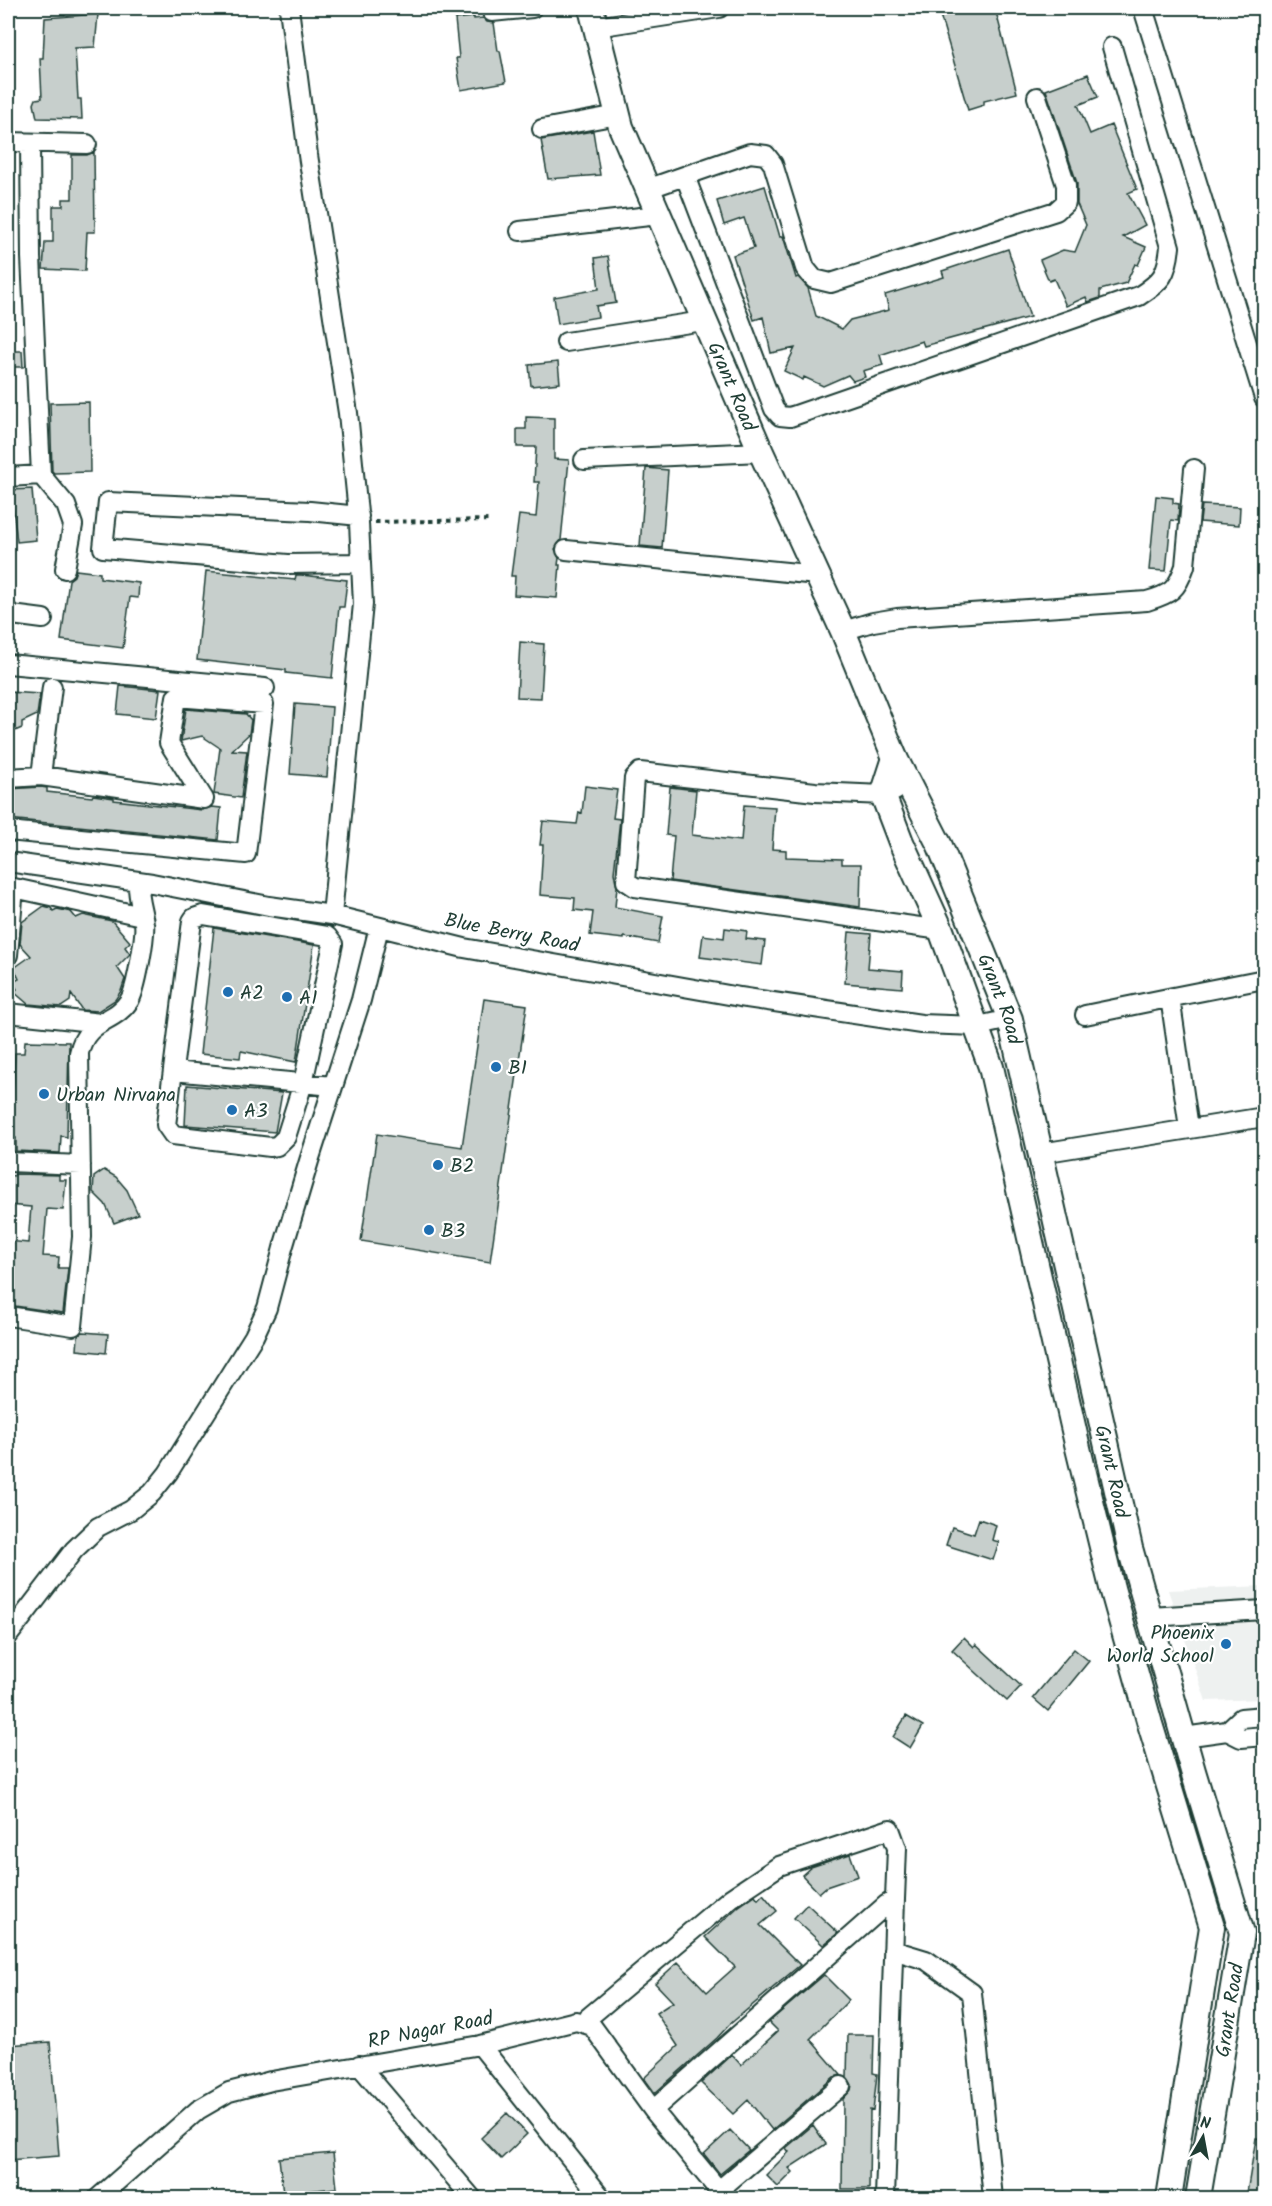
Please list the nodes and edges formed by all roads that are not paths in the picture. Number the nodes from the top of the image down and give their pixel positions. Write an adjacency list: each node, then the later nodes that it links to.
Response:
1 (290, 8): 26 (street)
2 (531, 8): 5 (street)
3 (719, 8): 6 (street)
4 (1143, 8): 20 (street)
5 (492, 12)
6 (594, 17): 9 (main road, Grant Road)
7 (1112, 47): 14 (street)
8 (1037, 97): 14 (street)
9 (618, 115): 10 (street); 15 (main road, Grant Road)
10 (542, 129)
11 (8, 142): 12 (street)
12 (30, 143): 13 (street); 24 (street)
13 (87, 144)
14 (685, 176): 15 (street)
15 (647, 189): 16 (main road, Grant Road)
16 (658, 215): 17 (street); 18 (main road, Grant Road)
17 (520, 231)
18 (703, 321): 19 (street); 21 (main road, Grant Road)
19 (566, 342)
20 (1264, 398)
21 (761, 453): 22 (street); 30 (main road, Grant Road)
22 (584, 460)
23 (1194, 469): 33 (street)
24 (41, 475): 25 (street); 29 (street)
25 (8, 477)
26 (359, 519): 28 (street); 28 (street)
27 (566, 550): 30 (street)
28 (361, 562): 45 (street)
29 (65, 569)
30 (817, 574): 33 (main road, Grant Road)
31 (8, 611): 32 (street)
32 (43, 619)
33 (843, 631): 37 (main road, Grant Road)
34 (8, 664): 36 (street)
35 (52, 687): 38 (street)
36 (265, 688)
37 (896, 758): 40 (main road, Grant Road); 41 (main road)
38 (41, 776): 39 (street); 42 (street)
39 (8, 778)
40 (910, 787): 41 (street); 54 (main road, Grant Road)
41 (883, 795): 48 (main road, Grant Road); 48 (street)
42 (8, 831)
43 (8, 862): 44 (street, Blue Berry Road)
44 (145, 882): 45 (street, Blue Berry Road); 46 (street)
45 (332, 915): 47 (street, Blue Berry Road)
46 (142, 916): 49 (street); 55 (street)
47 (379, 927): 56 (street, Blue Berry Road); 59 (street)
48 (941, 930): 56 (main road, Grant Road)
49 (8, 955)
50 (1264, 979): 51 (street)
51 (1173, 997): 53 (street); 61 (street)
52 (8, 1013): 55 (street)
53 (1085, 1015)
54 (1010, 1019): 56 (street, Blue Berry Road); 62 (main road, Grant Road)
55 (101, 1023): 64 (street)
56 (978, 1026): 86 (main road, Grant Road)
57 (173, 1071): 58 (street); 58 (street); 58 (street)
58 (303, 1083): 59 (street)
59 (333, 1086): 68 (street)
60 (1264, 1117): 61 (street)
61 (1189, 1128): 62 (street)
62 (1041, 1153): 67 (main road, Grant Road)
63 (8, 1162): 64 (street)
64 (81, 1165): 65 (street)
65 (8, 1316)
66 (1264, 1610): 67 (street)
67 (1150, 1617): 72 (main road, Grant Road)
68 (8, 1636)
69 (1264, 1716): 70 (street)
70 (1227, 1731): 71 (street); 72 (street)
71 (1264, 1736)
72 (1184, 1737): 87 (main road, Grant Road)
73 (895, 1899): 74 (street); 75 (street); 79 (street)
74 (893, 1950): 84 (street); 85 (street)
75 (583, 2022): 76 (street, RP Nagar Road); 79 (street)
76 (480, 2044): 77 (street, RP Nagar Road); 83 (street)
77 (359, 2065): 81 (street, RP Nagar Road); 82 (street)
78 (841, 2086): 80 (street)
79 (653, 2110): 80 (street)
80 (721, 2195)
81 (98, 2199)
82 (472, 2199)
83 (602, 2199)
84 (885, 2199)
85 (993, 2199)
86 (1169, 2199)
87 (1198, 2199)

